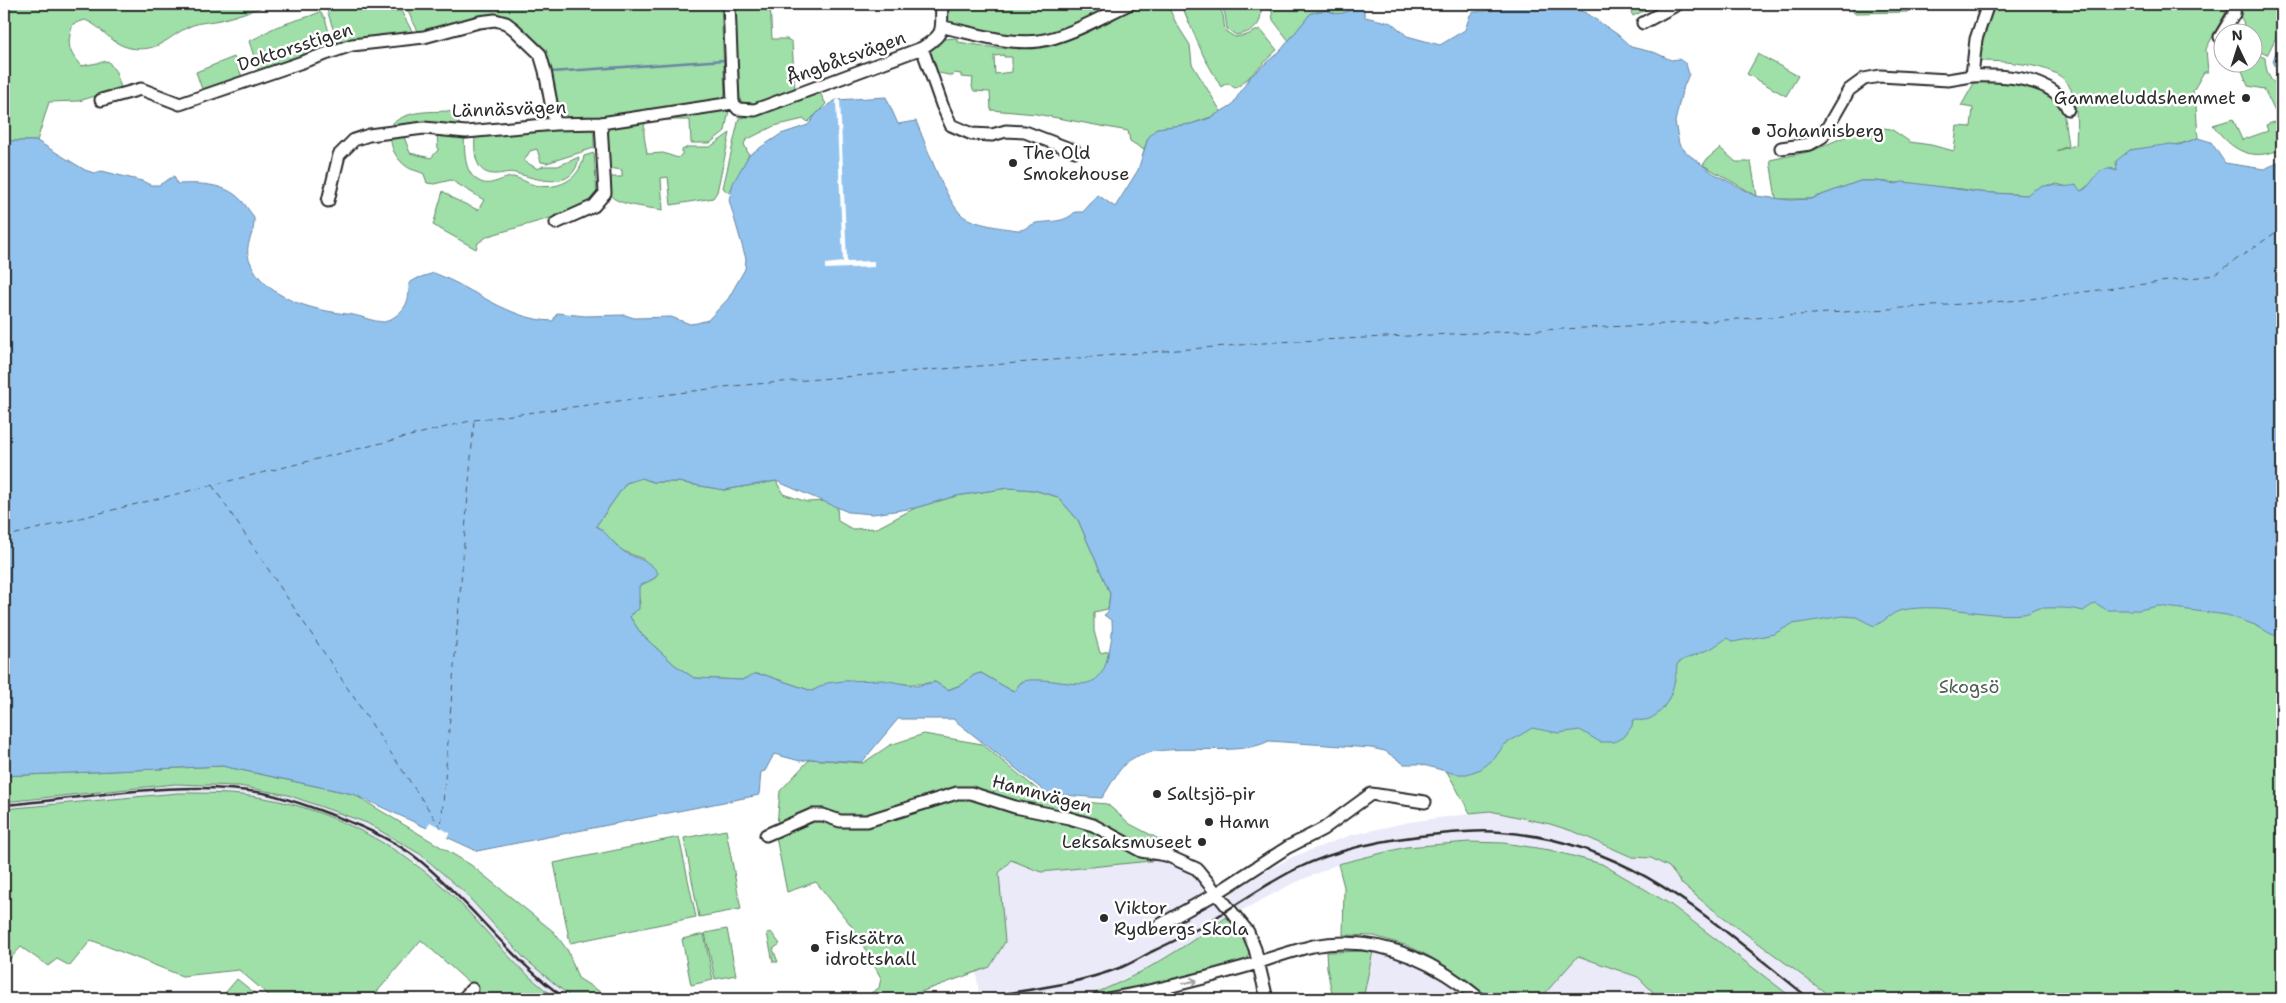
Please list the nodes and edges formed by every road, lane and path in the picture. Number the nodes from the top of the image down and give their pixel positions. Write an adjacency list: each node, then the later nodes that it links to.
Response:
1 (729, 4): 13 (street)
2 (942, 4): 9 (street)
3 (1129, 4): 9 (street)
4 (1678, 4): 8 (street)
5 (1988, 4): 11 (street)
6 (2235, 4): 7 (street)
7 (2229, 22)
8 (1643, 23)
9 (943, 28): 10 (street, Ångbåtsvägen)
10 (922, 48): 13 (street, Ångbåtsvägen); 18 (street)
11 (1972, 76): 14 (street); 17 (street)
12 (101, 100): 16 (street, Doktorsstigen)
13 (733, 103): 15 (street, Lännäsvägen)
14 (2068, 109)
15 (601, 123): 16 (street, Lännäsvägen); 20 (street)
16 (555, 124): 19 (street, Lännäsvägen)
17 (1781, 148)
18 (1075, 151)
19 (328, 201)
20 (556, 223)
21 (1426, 802): 23 (street)
22 (766, 836): 23 (street, Hamnvägen)
23 (1217, 893): 24 (street); 25 (street, Hamnvägen)
24 (1160, 925)
25 (1259, 963): 27 (street, one-way to 25); 30 (street, Hamnvägen); 31 (street)
26 (472, 989): 28 (street)
27 (1139, 996): 29 (street)
28 (463, 999)
29 (1108, 999)
30 (1267, 999)
31 (1480, 999)

